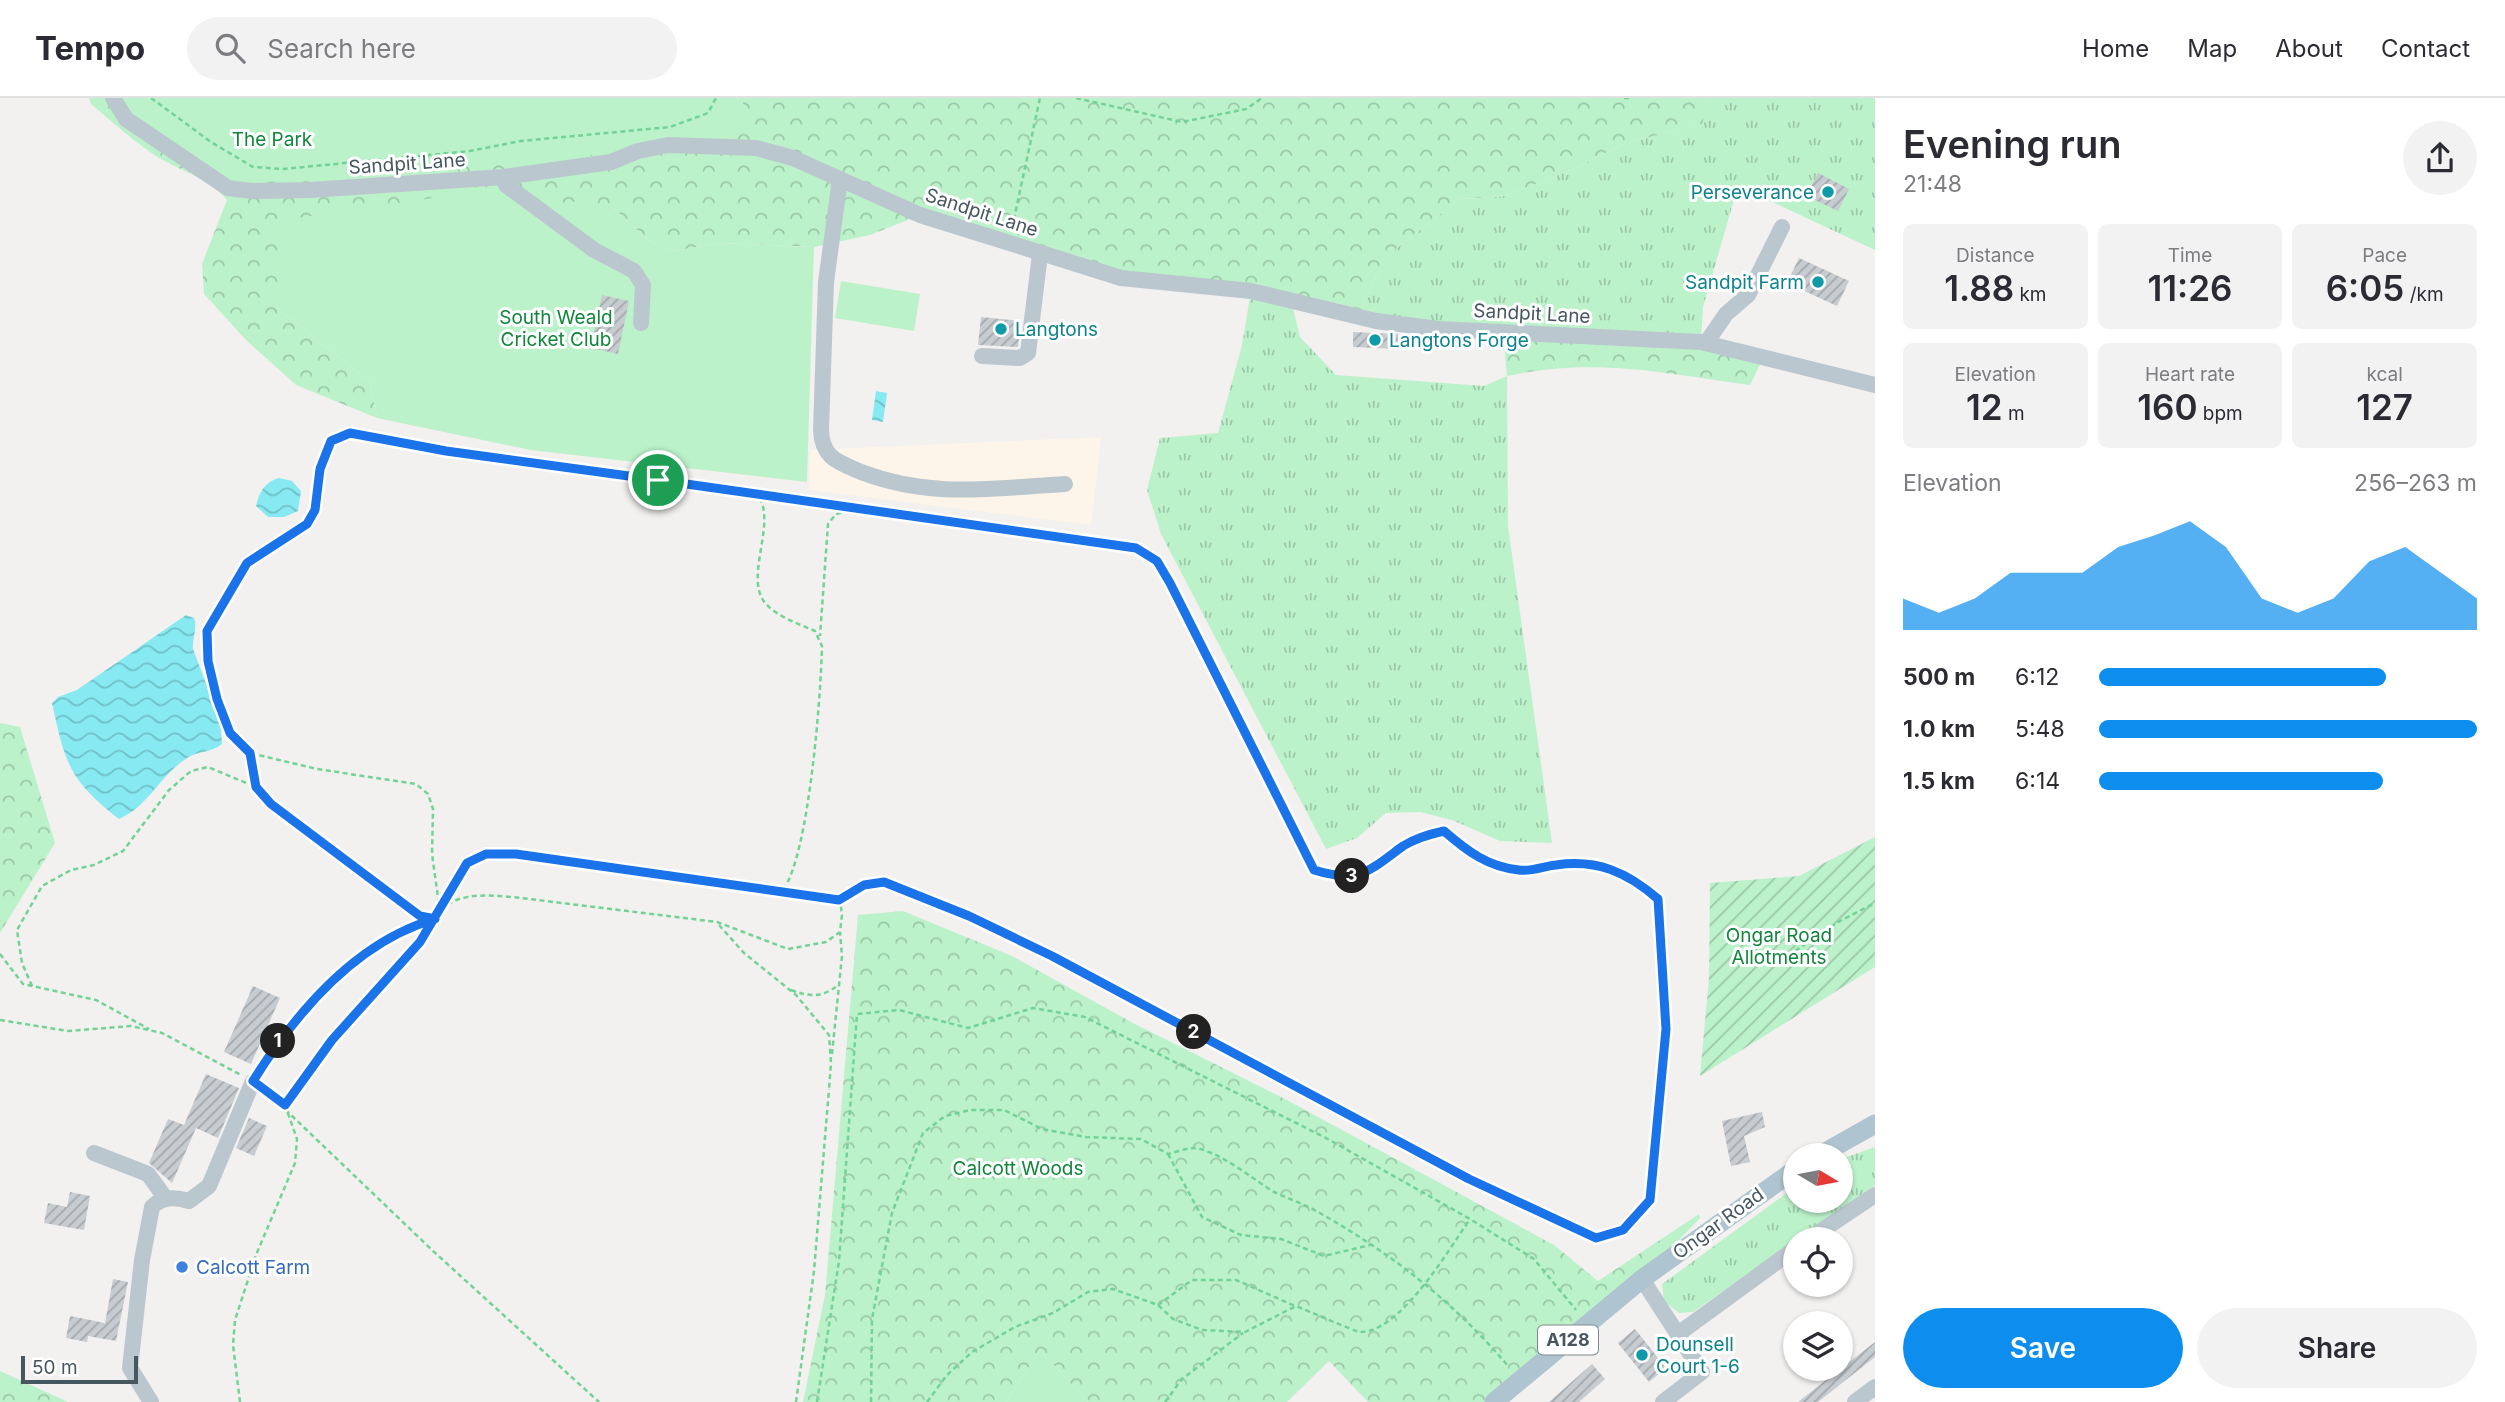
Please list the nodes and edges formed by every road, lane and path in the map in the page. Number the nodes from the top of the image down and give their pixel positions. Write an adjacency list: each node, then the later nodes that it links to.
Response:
1 (113, 98): 9 (street, Sandpit Lane)
2 (152, 98): 3 (path)
3 (716, 98)
4 (1040, 98): 12 (path)
5 (1076, 98): 6 (path)
6 (1262, 98)
7 (1624, 98): 8 (path)
8 (1630, 98)
9 (504, 177): 10 (street, Sandpit Lane); 14 (street)
10 (840, 179): 12 (street, Sandpit Lane); 18 (street)
11 (1782, 227): 15 (street)
12 (1009, 243): 13 (street, Sandpit Lane)
13 (1040, 254): 15 (street, Sandpit Lane); 16 (street)
14 (641, 323)
15 (1706, 344): 17 (street, Sandpit Lane)
16 (982, 356)
17 (1875, 385)
18 (1065, 484)
19 (756, 493): 20 (path); 21 (path); 22 (path)
20 (871, 510): 21 (path); 25 (path)
21 (820, 636): 24 (path)
22 (250, 753): 23 (path); 27 (path)
23 (256, 787): 28 (path); 34 (path)
24 (783, 890): 25 (path); 27 (path)
25 (839, 900): 30 (path)
26 (1875, 904): 32 (path)
27 (440, 912): 28 (path); 29 (path)
28 (435, 919): 39 (path); 40 (path)
29 (717, 922): 30 (path); 35 (path)
30 (840, 932): 33 (path)
31 (0, 954): 34 (path)
32 (1773, 965)
33 (838, 985): 35 (path); 38 (path)
34 (32, 986): 37 (path)
35 (784, 988): 38 (path)
36 (0, 1020): 37 (path)
37 (151, 1030): 39 (path)
38 (831, 1063): 64 (path)
39 (253, 1081): 40 (path); 47 (street)
40 (285, 1105): 62 (path); 63 (path)
41 (1875, 1124): 42 (main road)
42 (1841, 1143)
43 (94, 1153): 47 (street)
44 (1168, 1154): 50 (path); 50 (path); 66 (path)
45 (1783, 1178): 52 (main road, Ongar Road / A128)
46 (1875, 1195): 49 (street)
47 (166, 1199): 61 (street)
48 (1469, 1219): 53 (path); 56 (path); 65 (path)
49 (1827, 1227)
50 (1372, 1244): 53 (path)
51 (1783, 1257): 58 (street)
52 (1642, 1279): 56 (main road, Ongar Road / A128); 58 (street)
53 (1425, 1283): 55 (path); 59 (path)
54 (1158, 1305): 55 (path); 57 (path); 67 (path)
55 (1296, 1306): 57 (path)
56 (1587, 1323): 59 (main road, Ongar Road / A128)
57 (1245, 1332): 68 (path)
58 (1678, 1334): 70 (street)
59 (1520, 1381): 69 (main road, Ongar Road / A128)
60 (1875, 1387): 71 (street)
61 (150, 1402)
62 (240, 1402)
63 (599, 1402)
64 (796, 1402)
65 (817, 1402)
66 (871, 1402)
67 (927, 1402)
68 (1165, 1402)
69 (1494, 1402)
70 (1663, 1402)
71 (1855, 1402)

